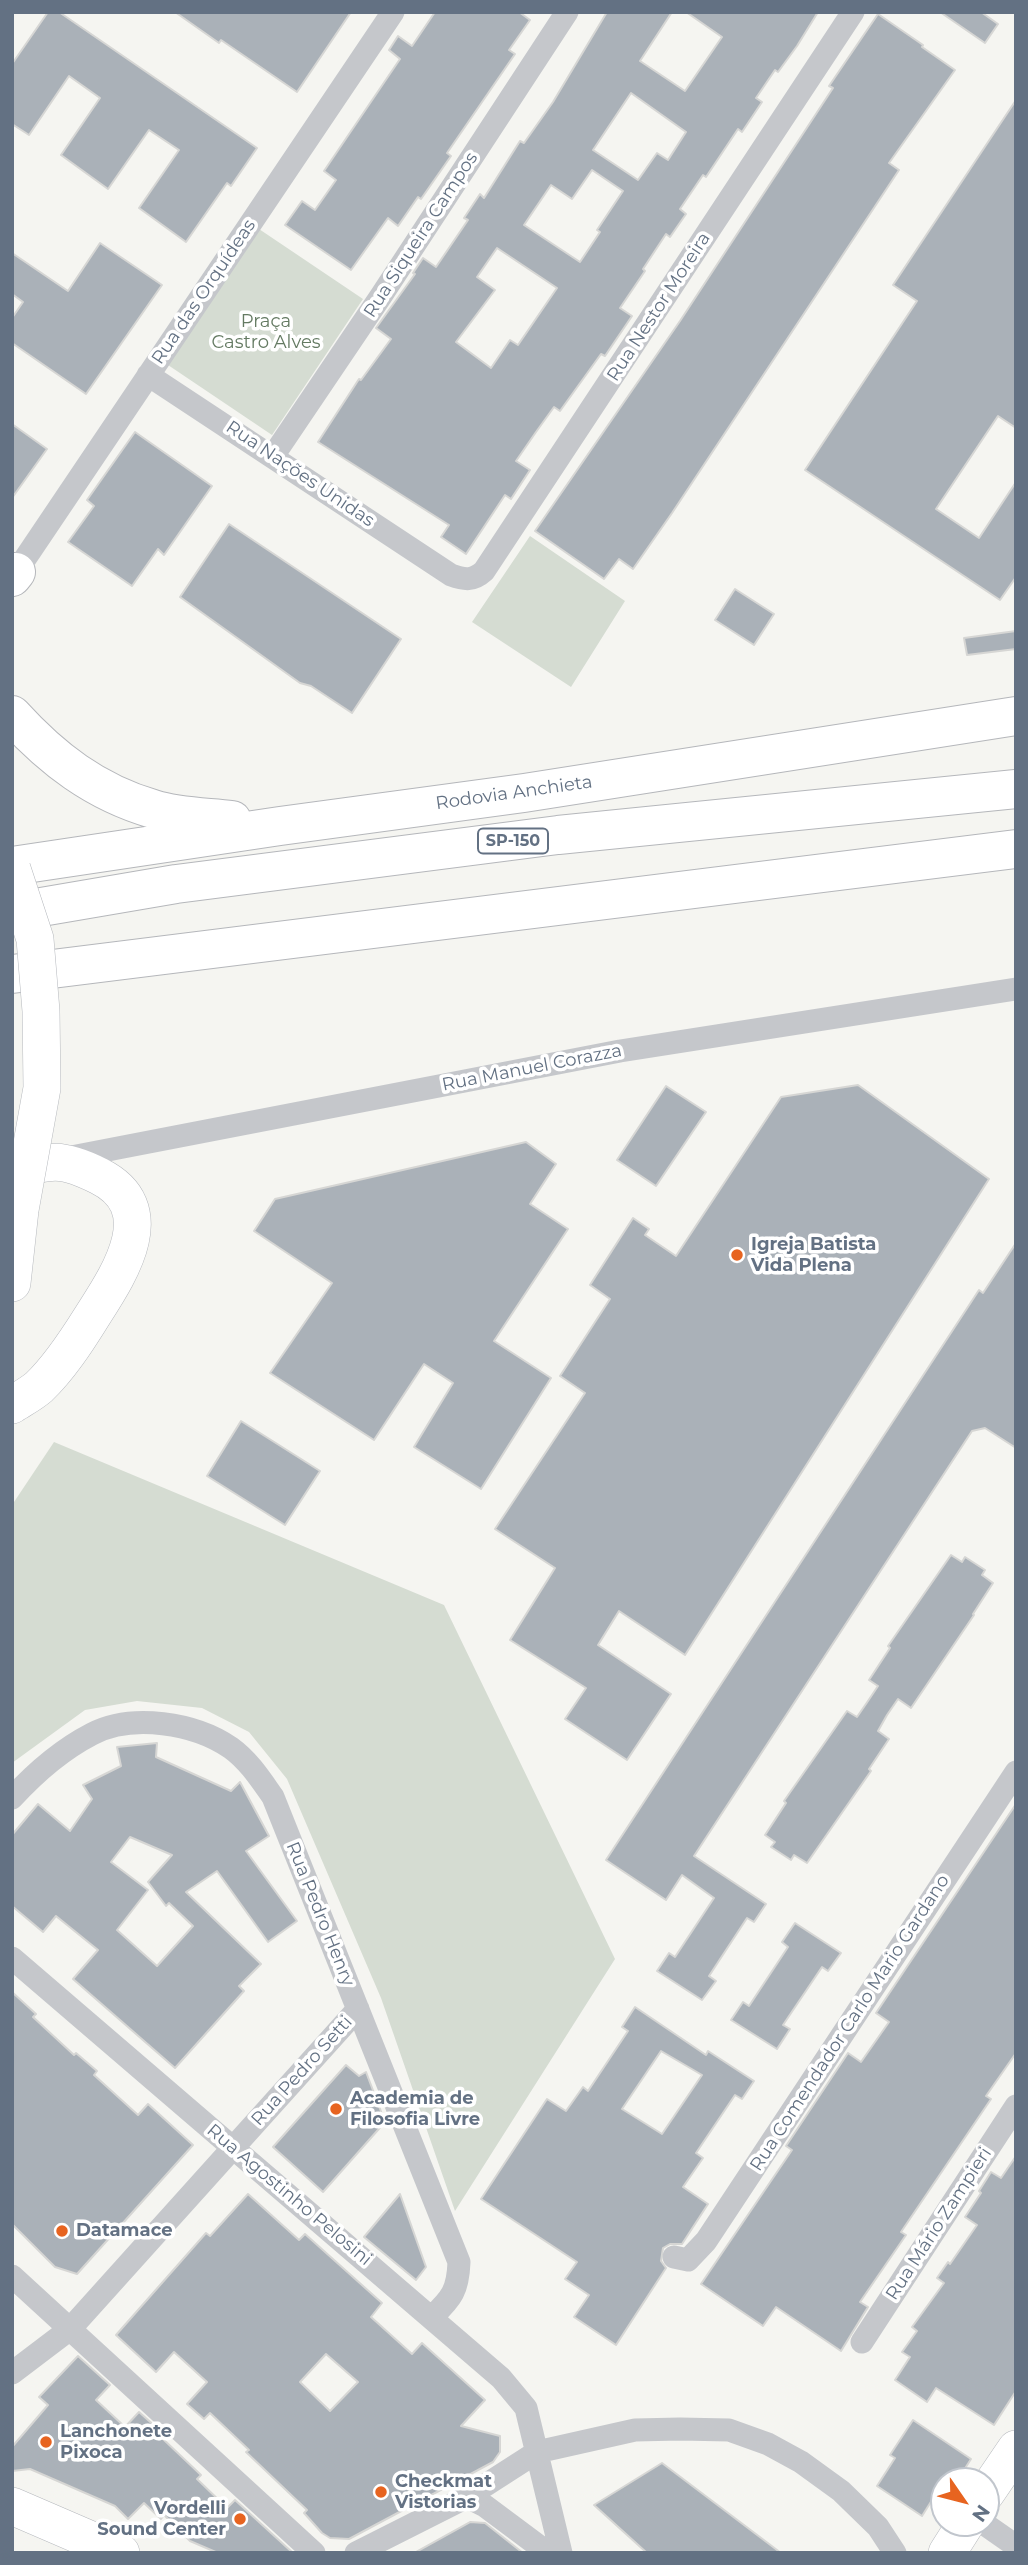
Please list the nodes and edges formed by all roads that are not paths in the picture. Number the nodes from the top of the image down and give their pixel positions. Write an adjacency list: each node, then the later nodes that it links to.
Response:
1 (393, 12): 4 (street, Rua das Orquídeas)
2 (567, 12): 5 (street, Rua Siqueira Campos)
3 (853, 12): 7 (street, Rua Nestor Moreira)
4 (148, 375): 5 (street, Rua Nações Unidas); 6 (street, Rua das Orquídeas)
5 (273, 456): 7 (street, Rua Nações Unidas)
6 (13, 574)
7 (451, 575)
8 (12, 715): 11 (highway)
9 (1016, 716): 11 (highway, Rodovia Anchieta)
10 (1016, 789): 14 (highway, SP-150)
11 (280, 826): 13 (highway, Rodovia Anchieta)
12 (1016, 849): 15 (highway)
13 (12, 868): 19 (main road, bridge)
14 (12, 912)
15 (12, 974)
16 (1016, 989): 17 (street, Rua Manuel Corazza)
17 (51, 1160): 18 (main road); 20 (main road)
18 (12, 1171)
19 (12, 1283)
20 (12, 1405)
21 (1016, 1772): 27 (street, Rua Comendador Carlo Mario Gardano)
22 (12, 1798): 24 (street, Rua Pedro Henry)
23 (12, 1958): 26 (street, Rua Agostinho Pelosini)
24 (358, 2009): 26 (street, Rua Pedro Setti); 29 (street, Rua Pedro Henry)
25 (1016, 2106): 31 (street, Rua Mário Zampieri)
26 (233, 2148): 29 (street, Rua Agostinho Pelosini); 30 (street, Rua Pedro Setti)
27 (674, 2256)
28 (12, 2276): 30 (street)
29 (432, 2317): 34 (street, Rua Agostinho Pelosini)
30 (71, 2329): 32 (street, Rua Pedro Setti); 42 (street)
31 (862, 2342)
32 (12, 2373)
33 (1016, 2449): 35 (main road)
34 (537, 2452): 36 (street); 45 (street, Rua Agostinho Pelosini); 46 (street)
35 (1000, 2472)
36 (467, 2497): 43 (street); 44 (street)
37 (12, 2506): 41 (main road)
38 (1000, 2535): 40 (street)
39 (957, 2537): 47 (main road)
40 (1016, 2546)
41 (121, 2553)
42 (314, 2553)
43 (356, 2553)
44 (548, 2553)
45 (561, 2553)
46 (895, 2553)
47 (947, 2553)

